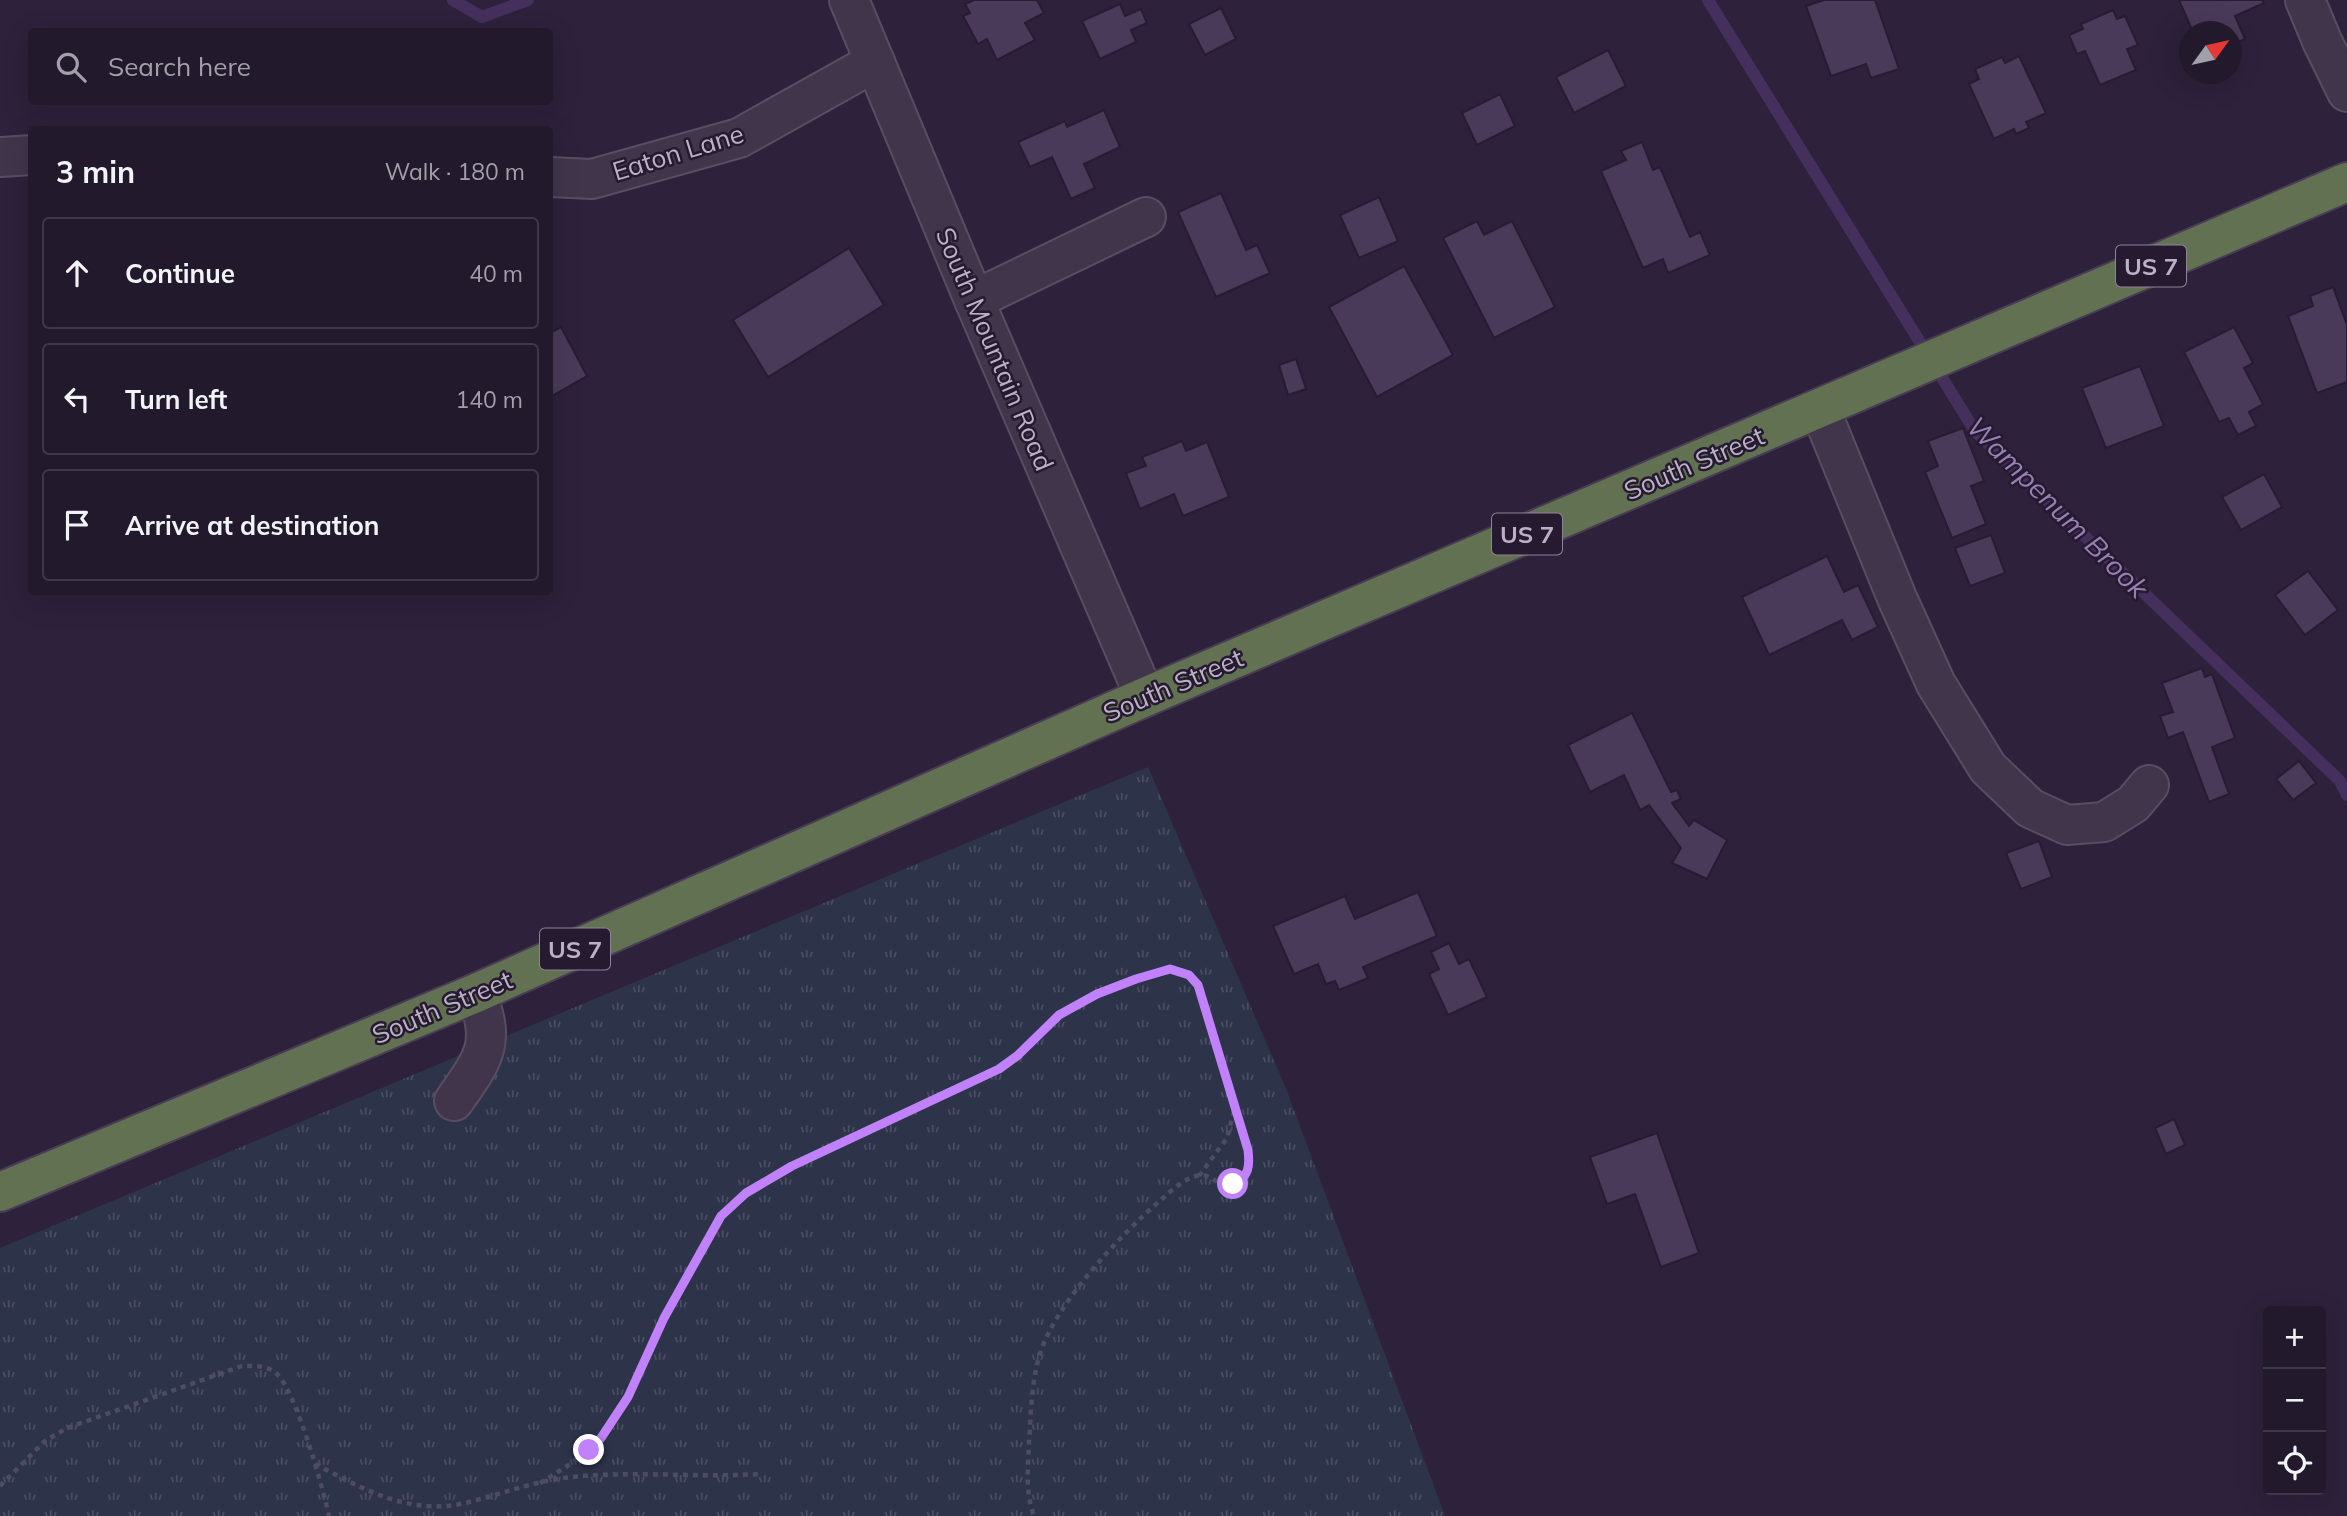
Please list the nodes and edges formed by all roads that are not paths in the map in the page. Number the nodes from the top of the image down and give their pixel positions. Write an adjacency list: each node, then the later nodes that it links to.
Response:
1 (849, 0): 3 (street, South Mountain Road)
2 (2305, 0): 4 (street)
3 (875, 62): 7 (street, Eaton Lane); 10 (street, South Mountain Road)
4 (2347, 92)
5 (28, 155): 6 (street)
6 (0, 157)
7 (553, 177)
8 (2347, 182): 11 (highway, South Street / US 7)
9 (1146, 217): 10 (street)
10 (974, 300): 12 (street, South Mountain Road)
11 (1820, 409): 12 (highway, South Street / US 7); 13 (street)
12 (1145, 697): 14 (highway, South Street / US 7)
13 (2149, 785)
14 (476, 993): 15 (street); 16 (highway, South Street / US 7)
15 (454, 1101)
16 (0, 1192)

